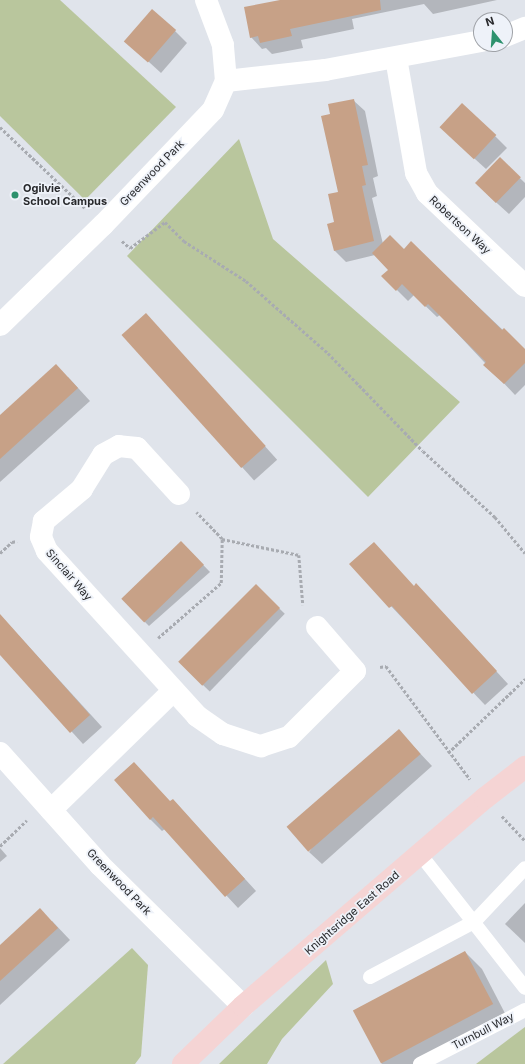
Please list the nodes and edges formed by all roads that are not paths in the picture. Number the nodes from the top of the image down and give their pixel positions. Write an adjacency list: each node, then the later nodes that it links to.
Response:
1 (206, 0): 6 (street)
2 (525, 28): 3 (street)
3 (513, 33)
4 (473, 43): 5 (street)
5 (396, 58): 6 (street); 7 (street, Robertson Way)
6 (226, 81): 8 (street, Greenwood Park)
7 (525, 286)
8 (0, 325)
9 (179, 494): 11 (street, Sinclair Way)
10 (317, 627): 11 (street, Sinclair Way)
11 (173, 691): 14 (street)
12 (0, 753): 14 (street, Greenwood Park)
13 (525, 767): 15 (street, Knightsridge East Road)
14 (48, 806): 20 (street, Greenwood Park)
15 (420, 854): 17 (lane); 20 (street, Knightsridge East Road)
16 (525, 868): 17 (lane)
17 (474, 922): 18 (lane); 19 (lane)
18 (370, 977)
19 (525, 988)
20 (243, 1006): 22 (street, Knightsridge East Road)
21 (525, 1010): 23 (lane, Turnbull Way)
22 (183, 1064)
23 (420, 1064)

